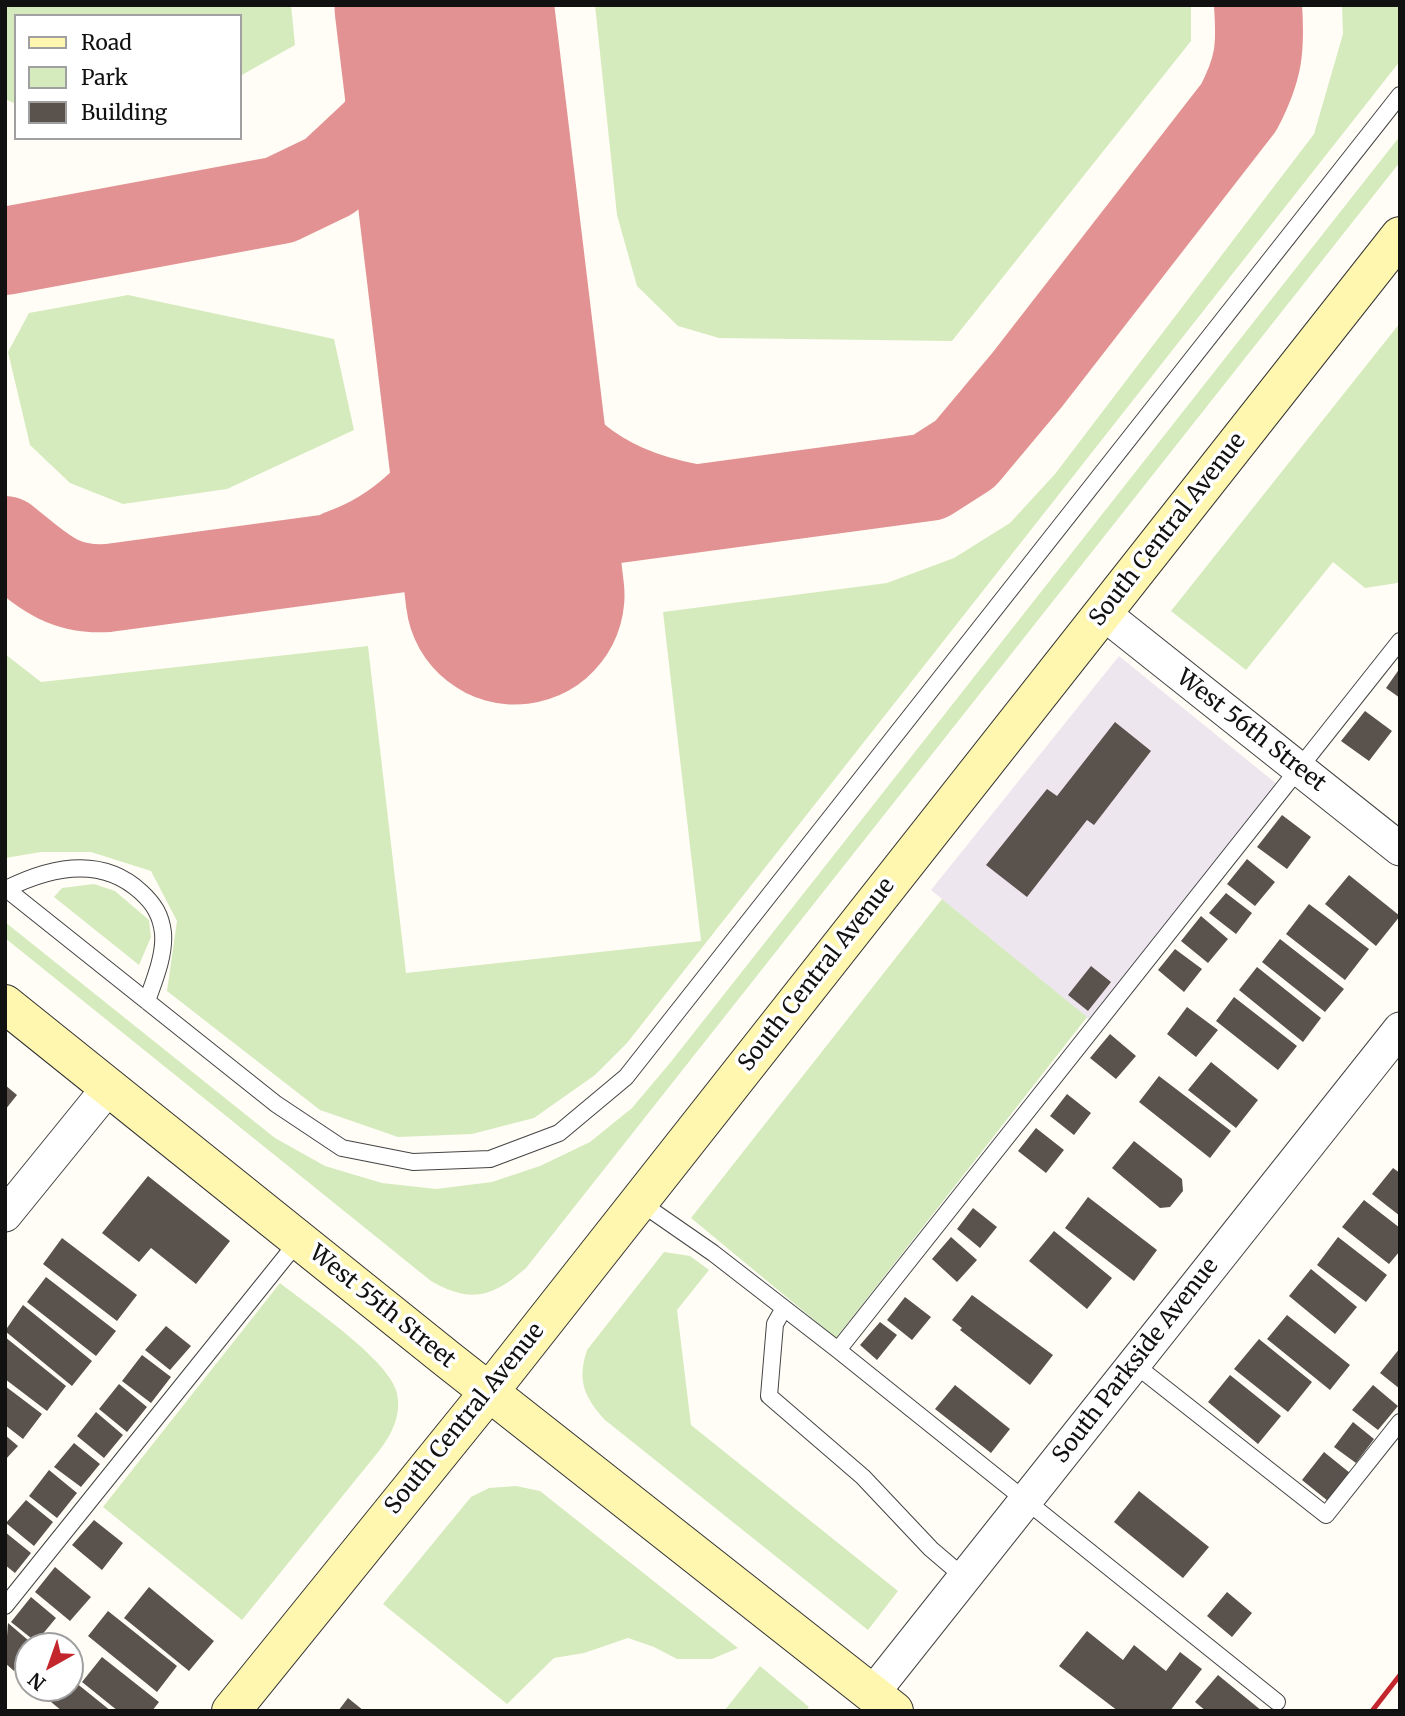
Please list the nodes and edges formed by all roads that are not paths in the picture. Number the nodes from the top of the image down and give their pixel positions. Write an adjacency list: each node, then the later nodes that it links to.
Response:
1 (1400, 95): 8 (lane)
2 (1400, 236): 3 (main road, South Central Avenue)
3 (1103, 613): 5 (street, West 56th Street); 12 (main road, South Central Avenue)
4 (1400, 641): 5 (lane)
5 (1299, 769): 6 (street, West 56th Street); 16 (lane)
6 (1400, 849)
7 (6, 889): 8 (lane); 8 (lane)
8 (147, 1001)
9 (5, 1004): 11 (main road, West 55th Street)
10 (1400, 1029): 17 (street, South Parkside Avenue)
11 (108, 1087): 13 (street); 14 (main road, West 55th Street)
12 (638, 1201): 15 (lane); 18 (main road, South Central Avenue)
13 (5, 1215)
14 (299, 1240): 18 (main road, West 55th Street); 22 (lane)
15 (784, 1308): 16 (lane); 21 (lane)
16 (838, 1350): 20 (lane)
17 (1134, 1364): 19 (lane); 20 (street, South Parkside Avenue)
18 (489, 1392): 23 (main road, West 55th Street); 25 (main road, South Central Avenue)
19 (1400, 1423)
20 (1026, 1500): 21 (street, South Parkside Avenue); 24 (lane)
21 (965, 1578): 23 (street, South Parkside Avenue)
22 (5, 1606)
23 (883, 1702)
24 (1278, 1702)
25 (231, 1711)

